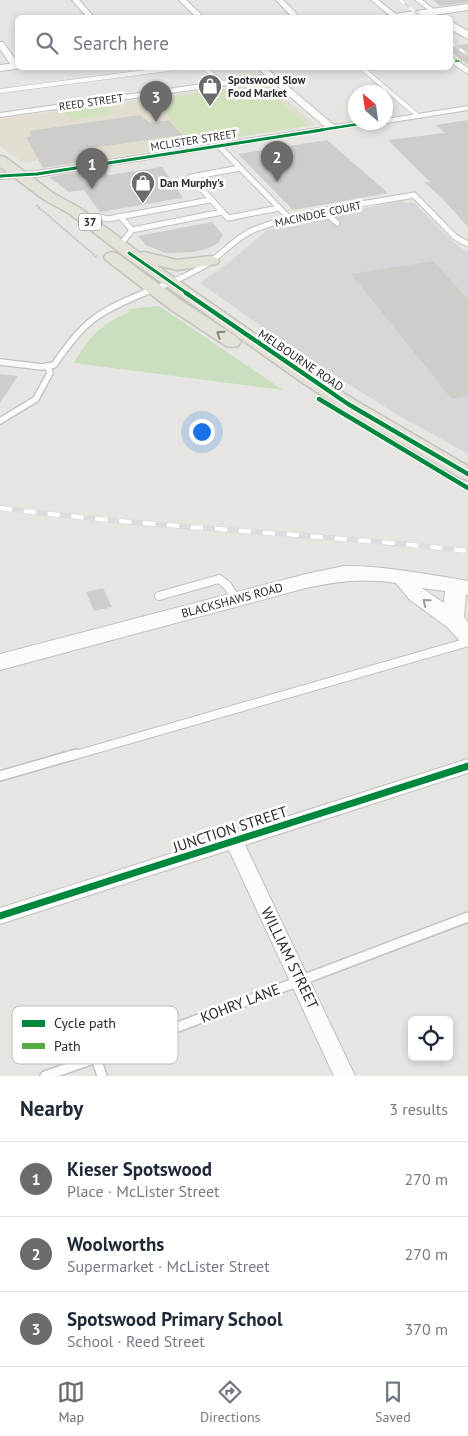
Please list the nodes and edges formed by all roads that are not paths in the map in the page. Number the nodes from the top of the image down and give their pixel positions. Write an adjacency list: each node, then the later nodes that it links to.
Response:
1 (75, 0): 8 (street)
2 (182, 0): 9 (street)
3 (279, 0): 10 (street)
4 (374, 0): 11 (street)
5 (418, 0): 7 (street)
6 (468, 7): 7 (main road)
7 (437, 14): 12 (main road)
8 (89, 15)
9 (199, 15)
10 (295, 15)
11 (392, 15)
12 (423, 15)
13 (453, 26): 14 (main road)
14 (468, 36)
15 (0, 44): 17 (street)
16 (453, 60): 24 (street)
17 (15, 63)
18 (15, 66): 19 (main road)
19 (0, 68)
20 (161, 70): 27 (lane)
21 (207, 70): 26 (lane)
22 (264, 70): 25 (street)
23 (364, 70): 30 (lane)
24 (468, 72)
25 (272, 76): 26 (street, REED STREET); 33 (street)
26 (222, 83): 29 (street, REED STREET)
27 (0, 91)
28 (468, 108): 30 (street)
29 (0, 115)
30 (418, 116): 31 (street)
31 (393, 119)
32 (348, 126): 33 (street, MCLISTER STREET)
33 (332, 128): 34 (street, MCLISTER STREET)
34 (219, 146): 36 (lane); 37 (street, MCLISTER STREET)
35 (0, 160): 37 (main road, MELBOURNE ROAD / 37)
36 (240, 168): 40 (lane); 41 (lane)
37 (19, 175): 38 (street, MCLISTER STREET); 39 (main road, MELBOURNE ROAD / 37)
38 (0, 176)
39 (48, 196): 50 (main road, MELBOURNE ROAD / 37); 52 (main road, MELBOURNE ROAD / 37)
40 (210, 200): 42 (lane); 45 (lane)
41 (279, 208): 42 (lane); 46 (lane)
42 (222, 212): 48 (lane)
43 (325, 212): 46 (lane, MACINDOE COURT); 47 (lane); 49 (lane, MACINDOE COURT)
44 (95, 216): 45 (lane)
45 (120, 216): 48 (lane)
46 (289, 218): 51 (lane, MACINDOE COURT)
47 (337, 223)
48 (132, 230): 50 (lane)
49 (468, 244)
50 (124, 249): 51 (main road); 52 (main road, MELBOURNE ROAD / 37)
51 (212, 261): 52 (lane, MACINDOE COURT)
52 (163, 286): 54 (lane, MACINDOE COURT); 56 (main road, MELBOURNE ROAD / 37); 57 (main road, MELBOURNE ROAD / 37, one-way to 52)
53 (0, 362): 54 (lane)
54 (48, 366): 55 (lane)
55 (0, 421)
56 (468, 474)
57 (468, 488)
58 (401, 576): 59 (main road, BLACKSHAWS ROAD); 61 (main road, BLACKSHAWS ROAD); 62 (main road, one-way to 58)
59 (462, 587): 62 (main road)
60 (159, 596): 61 (lane)
61 (236, 599): 64 (main road, BLACKSHAWS ROAD)
62 (461, 629)
63 (468, 642): 66 (lane)
64 (0, 662)
65 (468, 766): 67 (street, JUNCTION STREET)
66 (0, 776)
67 (234, 841): 68 (street, JUNCTION STREET); 70 (street, WILLIAM STREET)
68 (0, 916)
69 (468, 917): 70 (lane, KOHRY LANE)
70 (300, 979): 71 (lane, KOHRY LANE); 76 (street, WILLIAM STREET)
71 (178, 1026)
72 (79, 1064): 74 (lane, KOHRY LANE)
73 (98, 1064): 75 (lane)
74 (45, 1076)
75 (102, 1076)
76 (345, 1076)

